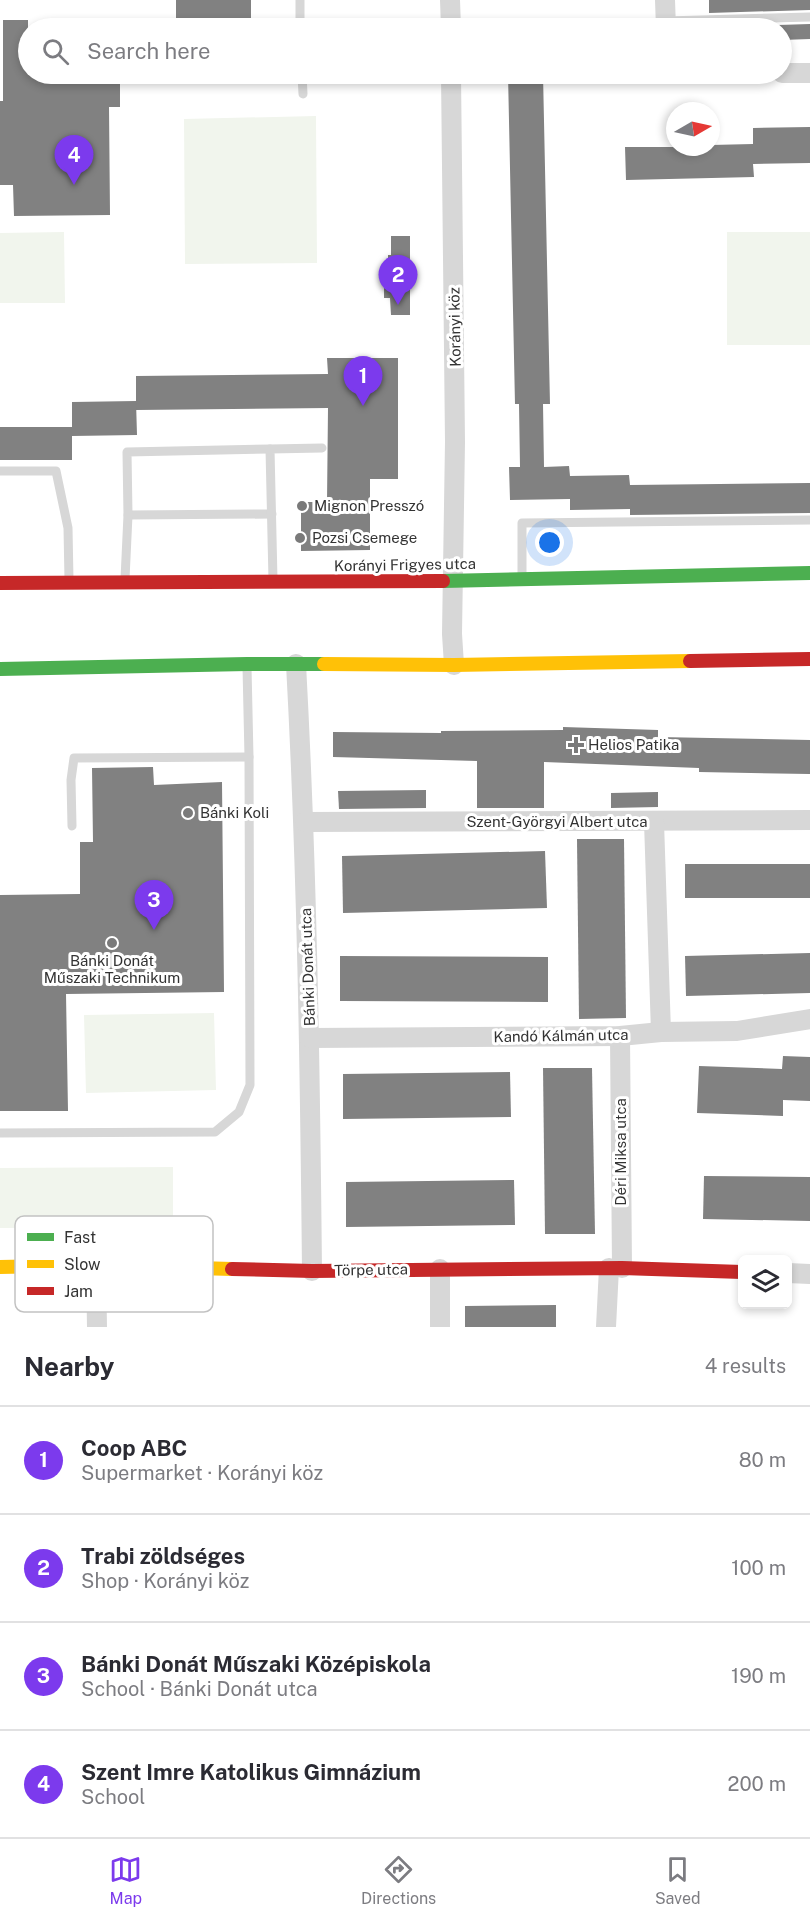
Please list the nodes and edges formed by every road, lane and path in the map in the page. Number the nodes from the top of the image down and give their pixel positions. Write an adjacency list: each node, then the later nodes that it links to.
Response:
1 (300, 0): 5 (lane)
2 (450, 0): 6 (street)
3 (665, 0): 7 (street)
4 (810, 17): 8 (lane)
5 (300, 18)
6 (451, 18)
7 (666, 18)
8 (792, 18)
9 (792, 73): 10 (street)
10 (810, 73)
11 (302, 84): 13 (lane)
12 (452, 84): 23 (street, Korányi köz)
13 (303, 94)
14 (322, 448): 15 (lane)
15 (270, 449): 17 (lane); 18 (lane)
16 (0, 471): 24 (lane)
17 (272, 514): 18 (lane); 25 (lane)
18 (128, 515): 22 (lane)
19 (810, 520): 21 (lane)
20 (810, 573): 21 (street, Korányi Frigyes utca)
21 (522, 578): 23 (street, Korányi Frigyes utca)
22 (125, 581): 24 (street, Korányi Frigyes utca); 25 (street, Korányi Frigyes utca)
23 (454, 581): 25 (street, Korányi Frigyes utca); 30 (street, Korányi köz)
24 (69, 582): 26 (street, Korányi Frigyes utca)
25 (273, 582)
26 (0, 583)
27 (810, 659): 30 (street)
28 (247, 664): 29 (street); 31 (street); 32 (lane)
29 (296, 664): 30 (street); 34 (street, Bánki Donát utca)
30 (454, 665)
31 (0, 669)
32 (249, 757): 36 (lane); 41 (lane)
33 (810, 820): 35 (street, Szent-Györgyi Albert utca)
34 (304, 822): 35 (street, Szent-Györgyi Albert utca); 40 (street, Bánki Donát utca)
35 (654, 822): 38 (street)
36 (72, 826)
37 (810, 1019): 38 (street, Kandó Kálmán utca)
38 (661, 1032): 39 (street, Kandó Kálmán utca)
39 (620, 1036): 40 (street, Kandó Kálmán utca); 45 (street, Déri Miksa utca)
40 (310, 1038): 47 (street, Bánki Donát utca)
41 (0, 1133)
42 (0, 1267): 43 (street, Törpe utca)
43 (15, 1267)
44 (213, 1268): 47 (street, Törpe utca)
45 (615, 1268): 46 (street, Törpe utca); 48 (street, Törpe utca); 54 (street, Déri Miksa utca)
46 (440, 1269): 47 (street, Törpe utca); 53 (street)
47 (312, 1271)
48 (738, 1272)
49 (792, 1273): 50 (street)
50 (810, 1274)
51 (97, 1312): 52 (street)
52 (97, 1327)
53 (440, 1327)
54 (606, 1327)

